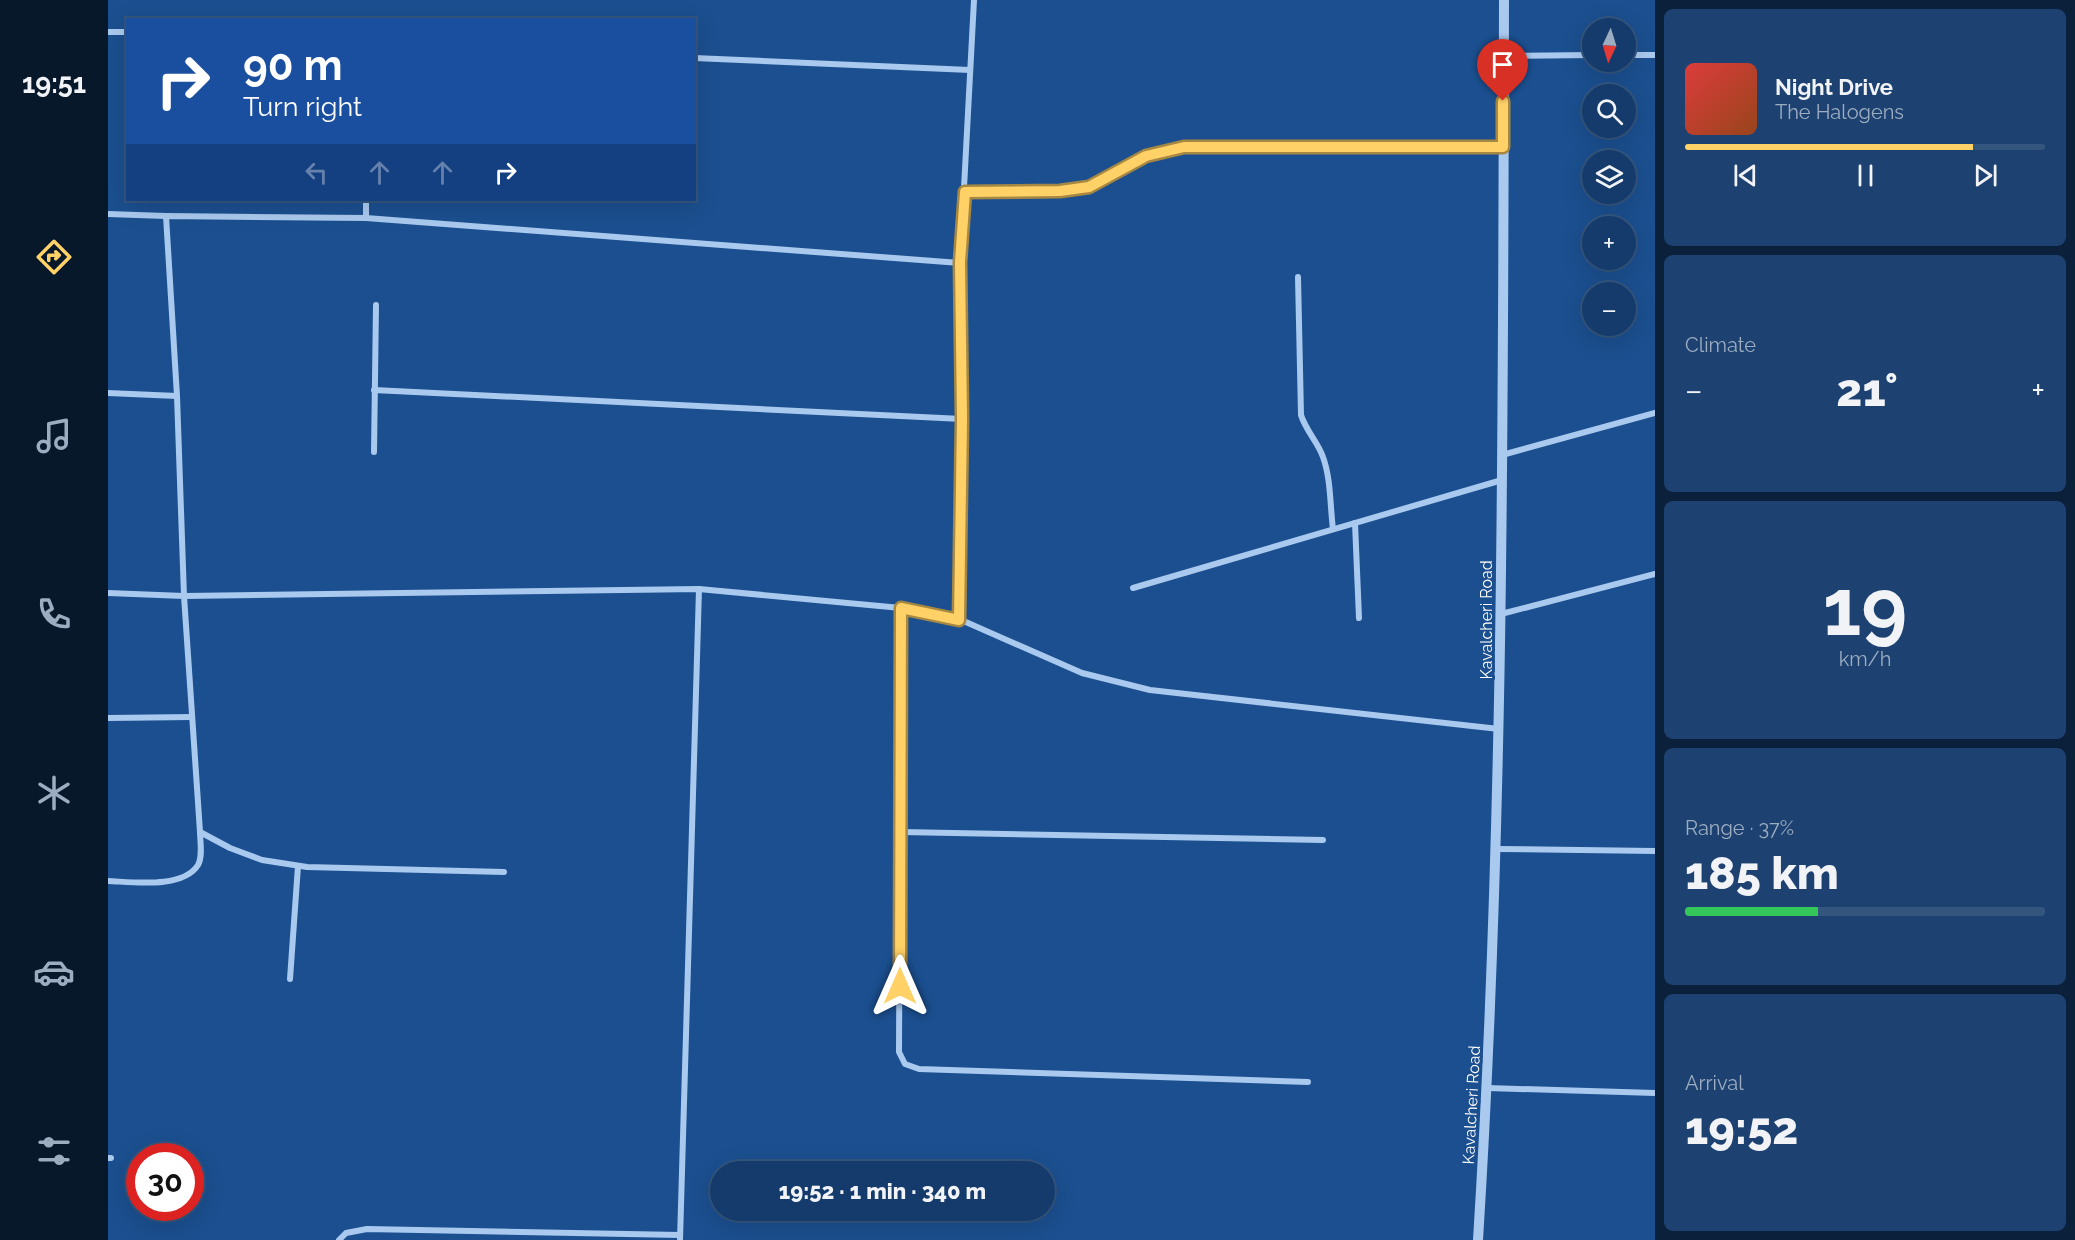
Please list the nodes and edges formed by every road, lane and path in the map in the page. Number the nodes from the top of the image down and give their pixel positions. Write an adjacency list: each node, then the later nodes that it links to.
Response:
1 (974, 0): 10 (street)
2 (1504, 0): 7 (street, Kavalcheri Road)
3 (108, 32): 4 (street)
4 (126, 32)
5 (1636, 55): 6 (street)
6 (1655, 55)
7 (1504, 56): 8 (street); 11 (street, Kavalcheri Road)
8 (1582, 56)
9 (696, 58): 10 (street)
10 (970, 70): 12 (street)
11 (1503, 147): 12 (street); 26 (street, Kavalcheri Road)
12 (965, 192): 17 (street)
13 (366, 201): 16 (street)
14 (108, 214): 15 (street)
15 (166, 216): 16 (street); 22 (street)
16 (366, 218): 17 (street)
17 (960, 262): 24 (street)
18 (1298, 277): 29 (street)
19 (376, 305): 20 (street)
20 (374, 390): 24 (street); 25 (street)
21 (108, 393): 22 (street)
22 (177, 396): 34 (street)
23 (1655, 413): 26 (street)
24 (962, 419): 38 (street)
25 (374, 452)
26 (1502, 455): 27 (street, Kavalcheri Road)
27 (1502, 480): 28 (street); 36 (street, Kavalcheri Road)
28 (1356, 523): 29 (street); 37 (street)
29 (1333, 530): 32 (street)
30 (1655, 574): 36 (street)
31 (699, 588): 34 (street); 35 (street); 54 (street)
32 (1133, 588)
33 (108, 593): 34 (street)
34 (184, 596): 39 (street)
35 (901, 608): 38 (street); 43 (street)
36 (1501, 614): 41 (street, Kavalcheri Road)
37 (1359, 618)
38 (959, 620): 41 (street)
39 (192, 717): 40 (street); 42 (street)
40 (108, 718)
41 (1500, 730): 45 (street, Kavalcheri Road)
42 (200, 832): 47 (street); 49 (street)
43 (901, 832): 44 (street); 51 (street)
44 (1323, 840)
45 (1497, 849): 46 (street); 52 (street, Kavalcheri Road)
46 (1655, 851)
47 (298, 866): 48 (street); 50 (street)
48 (504, 872)
49 (108, 881)
50 (290, 979)
51 (1308, 1082)
52 (1487, 1088): 53 (street); 56 (street, Kavalcheri Road)
53 (1655, 1093)
54 (680, 1237): 55 (street)
55 (339, 1240)
56 (1478, 1240)

